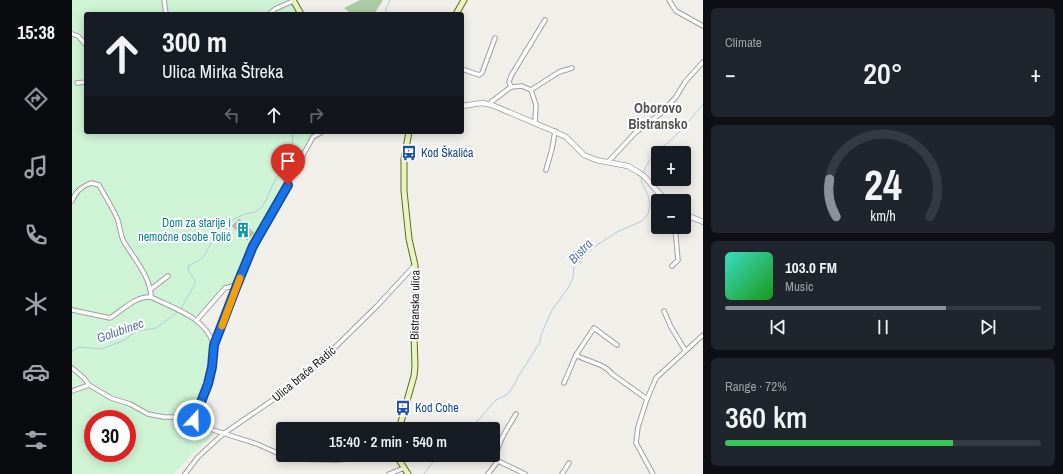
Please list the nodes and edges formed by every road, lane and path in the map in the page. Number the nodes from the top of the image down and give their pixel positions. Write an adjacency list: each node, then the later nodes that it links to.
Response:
1 (164, 0): 5 (street)
2 (464, 0): 8 (main road)
3 (669, 0): 10 (street)
4 (293, 1): 6 (street); 7 (main road)
5 (166, 12)
6 (271, 12)
7 (300, 12)
8 (457, 12)
9 (545, 20): 19 (street)
10 (703, 26)
11 (72, 34): 13 (street)
12 (495, 38): 16 (street)
13 (84, 43)
14 (703, 62): 27 (street)
15 (572, 68): 20 (street)
16 (464, 70)
17 (84, 82): 18 (street)
18 (77, 83)
19 (511, 88): 20 (street); 21 (street)
20 (532, 90): 23 (street)
21 (492, 105): 22 (street); 23 (street)
22 (464, 106)
23 (535, 122): 24 (street)
24 (555, 132): 27 (street); 28 (street)
25 (318, 134): 37 (street)
26 (409, 134): 34 (main road, Bistranska ulica)
27 (608, 162): 29 (street)
28 (546, 170)
29 (660, 194)
30 (72, 201): 38 (street)
31 (691, 217): 32 (street)
32 (703, 222)
33 (676, 234): 35 (street)
34 (415, 265): 55 (main road, Bistranska ulica); 56 (street, Ulica braće Radić)
35 (672, 266)
36 (168, 276): 38 (street)
37 (237, 285): 42 (street); 44 (street)
38 (151, 289): 39 (street)
39 (151, 297): 40 (street); 42 (street)
40 (72, 310)
41 (664, 311): 46 (street)
42 (197, 320): 44 (street)
43 (703, 335): 46 (street)
44 (214, 345): 54 (street)
45 (618, 345): 47 (street)
46 (686, 350): 52 (street)
47 (576, 355): 49 (street); 52 (street)
48 (72, 368): 50 (street)
49 (564, 383)
50 (89, 385): 51 (street); 54 (street)
51 (72, 391)
52 (647, 398): 64 (street)
53 (516, 414): 57 (street)
54 (194, 417): 56 (street)
55 (401, 422)
56 (223, 434): 58 (street); 65 (street, Ulica braće Radić)
57 (500, 444)
58 (276, 452)
59 (400, 462): 63 (main road)
60 (497, 462): 68 (street)
61 (500, 462): 69 (street)
62 (569, 464): 70 (street)
63 (404, 468): 66 (street); 67 (main road)
64 (650, 473)
65 (186, 474)
66 (389, 474)
67 (408, 474)
68 (488, 474)
69 (525, 474)
70 (562, 474)

